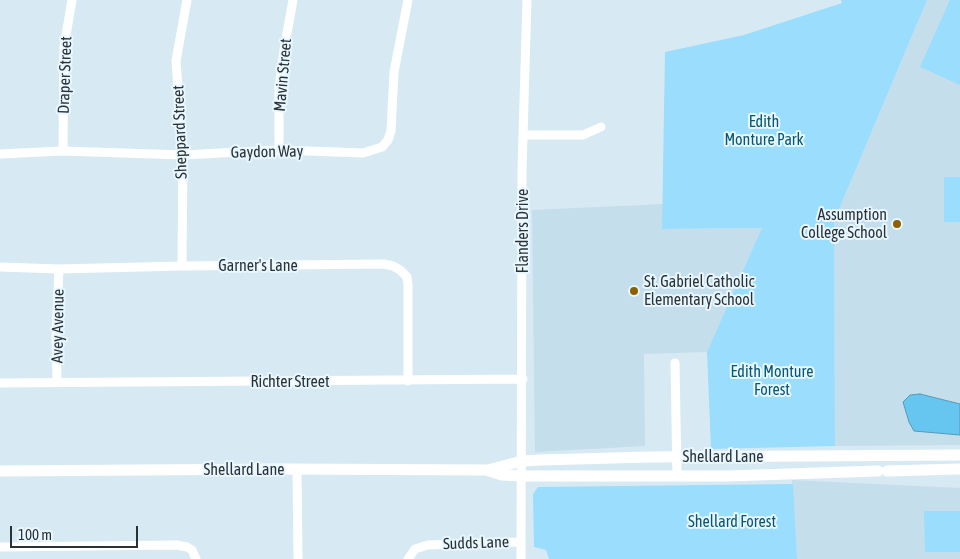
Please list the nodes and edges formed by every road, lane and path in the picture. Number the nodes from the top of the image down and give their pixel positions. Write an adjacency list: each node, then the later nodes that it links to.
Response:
1 (72, 0): 9 (street, Draper Street)
2 (187, 0): 11 (street, Sheppard Street)
3 (293, 0): 8 (street, Mavin Street)
4 (408, 0): 8 (street, Gaydon Way)
5 (526, 0): 7 (street, Flanders Drive)
6 (601, 127): 7 (street)
7 (523, 135): 16 (street, Flanders Drive)
8 (279, 150): 11 (street, Gaydon Way)
9 (64, 151): 10 (street, Gaydon Way); 11 (street, Gaydon Way)
10 (0, 154)
11 (183, 155): 12 (street, Sheppard Street)
12 (182, 266): 14 (street, Garner's Lane); 17 (street, Garner's Lane)
13 (0, 267): 14 (street, Garner's Lane)
14 (59, 269): 18 (street, Avey Avenue)
15 (675, 364): 21 (street)
16 (523, 379): 17 (street, Richter Street); 22 (street, Flanders Drive)
17 (408, 381): 18 (street, Richter Street)
18 (58, 382): 19 (street, Richter Street)
19 (0, 383)
20 (960, 455): 21 (main road, Shellard Lane)
21 (678, 458): 22 (main road, Shellard Lane); 28 (street)
22 (522, 462): 25 (main road, Shellard Lane); 27 (street, Flanders Drive)
23 (960, 469): 28 (main road, Shellard Lane)
24 (297, 470): 25 (main road, Shellard Lane); 26 (main road, Shellard Lane); 32 (street)
25 (488, 470): 27 (main road, Shellard Lane)
26 (0, 471)
27 (522, 476): 28 (main road, Shellard Lane); 29 (street, Flanders Drive)
28 (677, 476)
29 (521, 542): 33 (street, Sudds Lane); 34 (street, Flanders Drive)
30 (0, 547): 31 (street)
31 (196, 559)
32 (298, 559)
33 (408, 559)
34 (521, 559)

